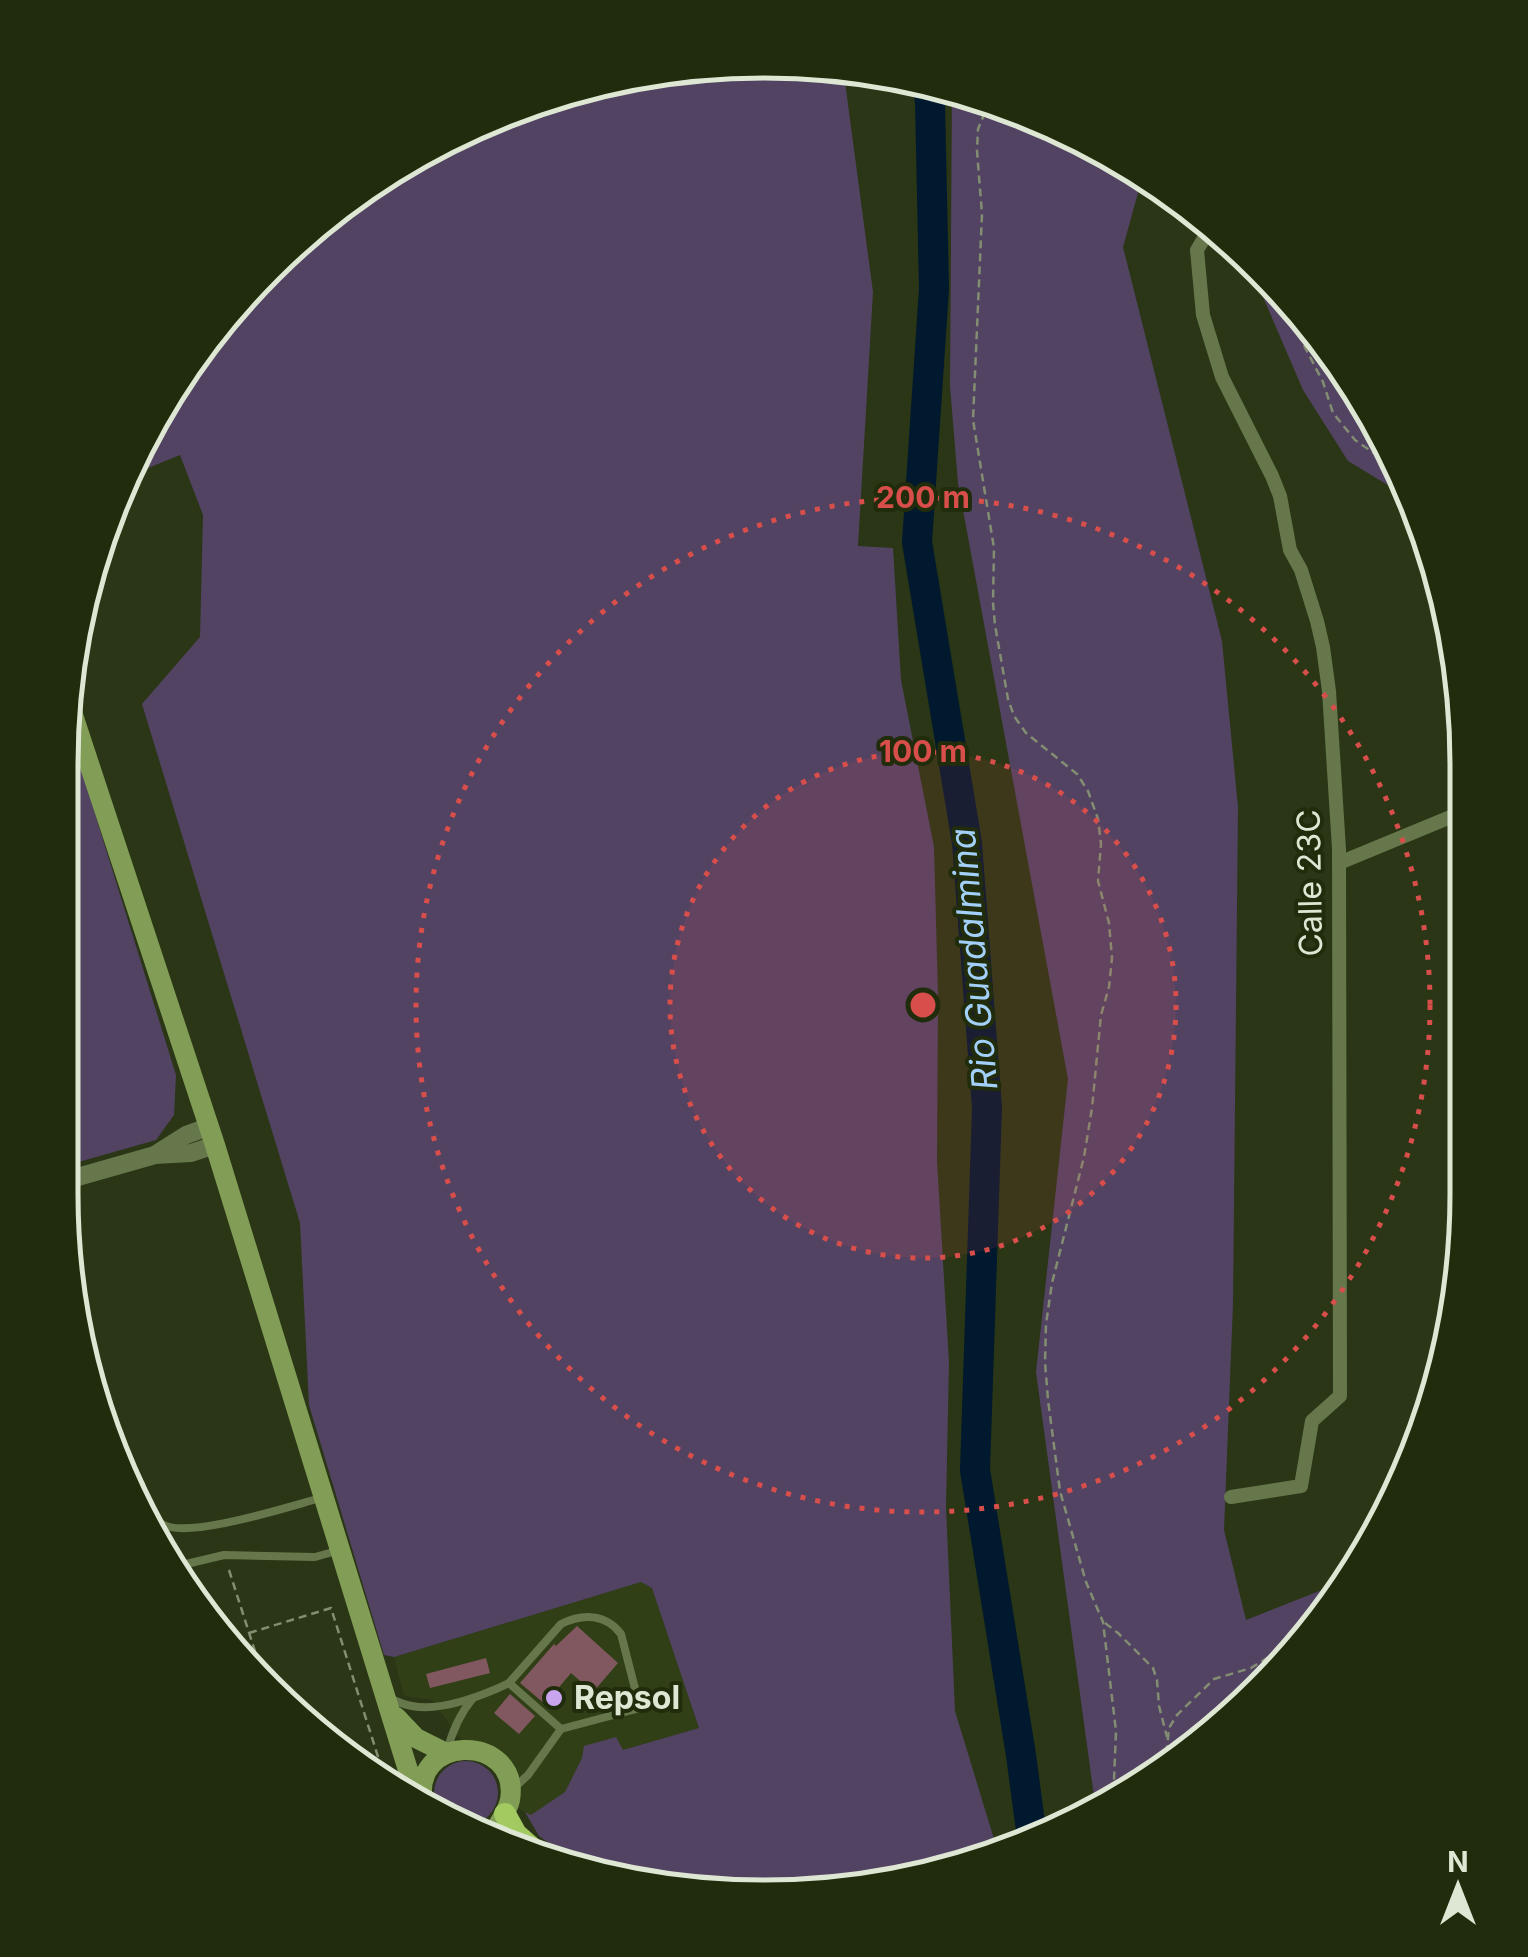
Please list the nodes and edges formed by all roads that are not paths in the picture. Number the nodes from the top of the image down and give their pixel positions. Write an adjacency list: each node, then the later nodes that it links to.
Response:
1 (1204, 238): 4 (street, Calle 23C)
2 (79, 733): 5 (main road)
3 (1450, 818): 4 (street)
4 (1339, 863): 8 (street, Calle 23C)
5 (211, 1136): 6 (street); 7 (main road)
6 (78, 1175)
7 (325, 1497): 9 (lane); 10 (main road)
8 (1231, 1497)
9 (162, 1523)
10 (341, 1549): 11 (lane); 14 (main road)
11 (187, 1564)
12 (509, 1683): 13 (lane); 15 (lane); 15 (lane)
13 (473, 1698): 14 (lane); 16 (lane)
14 (389, 1704): 16 (main road); 17 (main road)
15 (561, 1729): 19 (lane)
16 (446, 1753): 18 (main road); 19 (main road)
17 (416, 1785)
18 (425, 1790)
19 (498, 1819)

